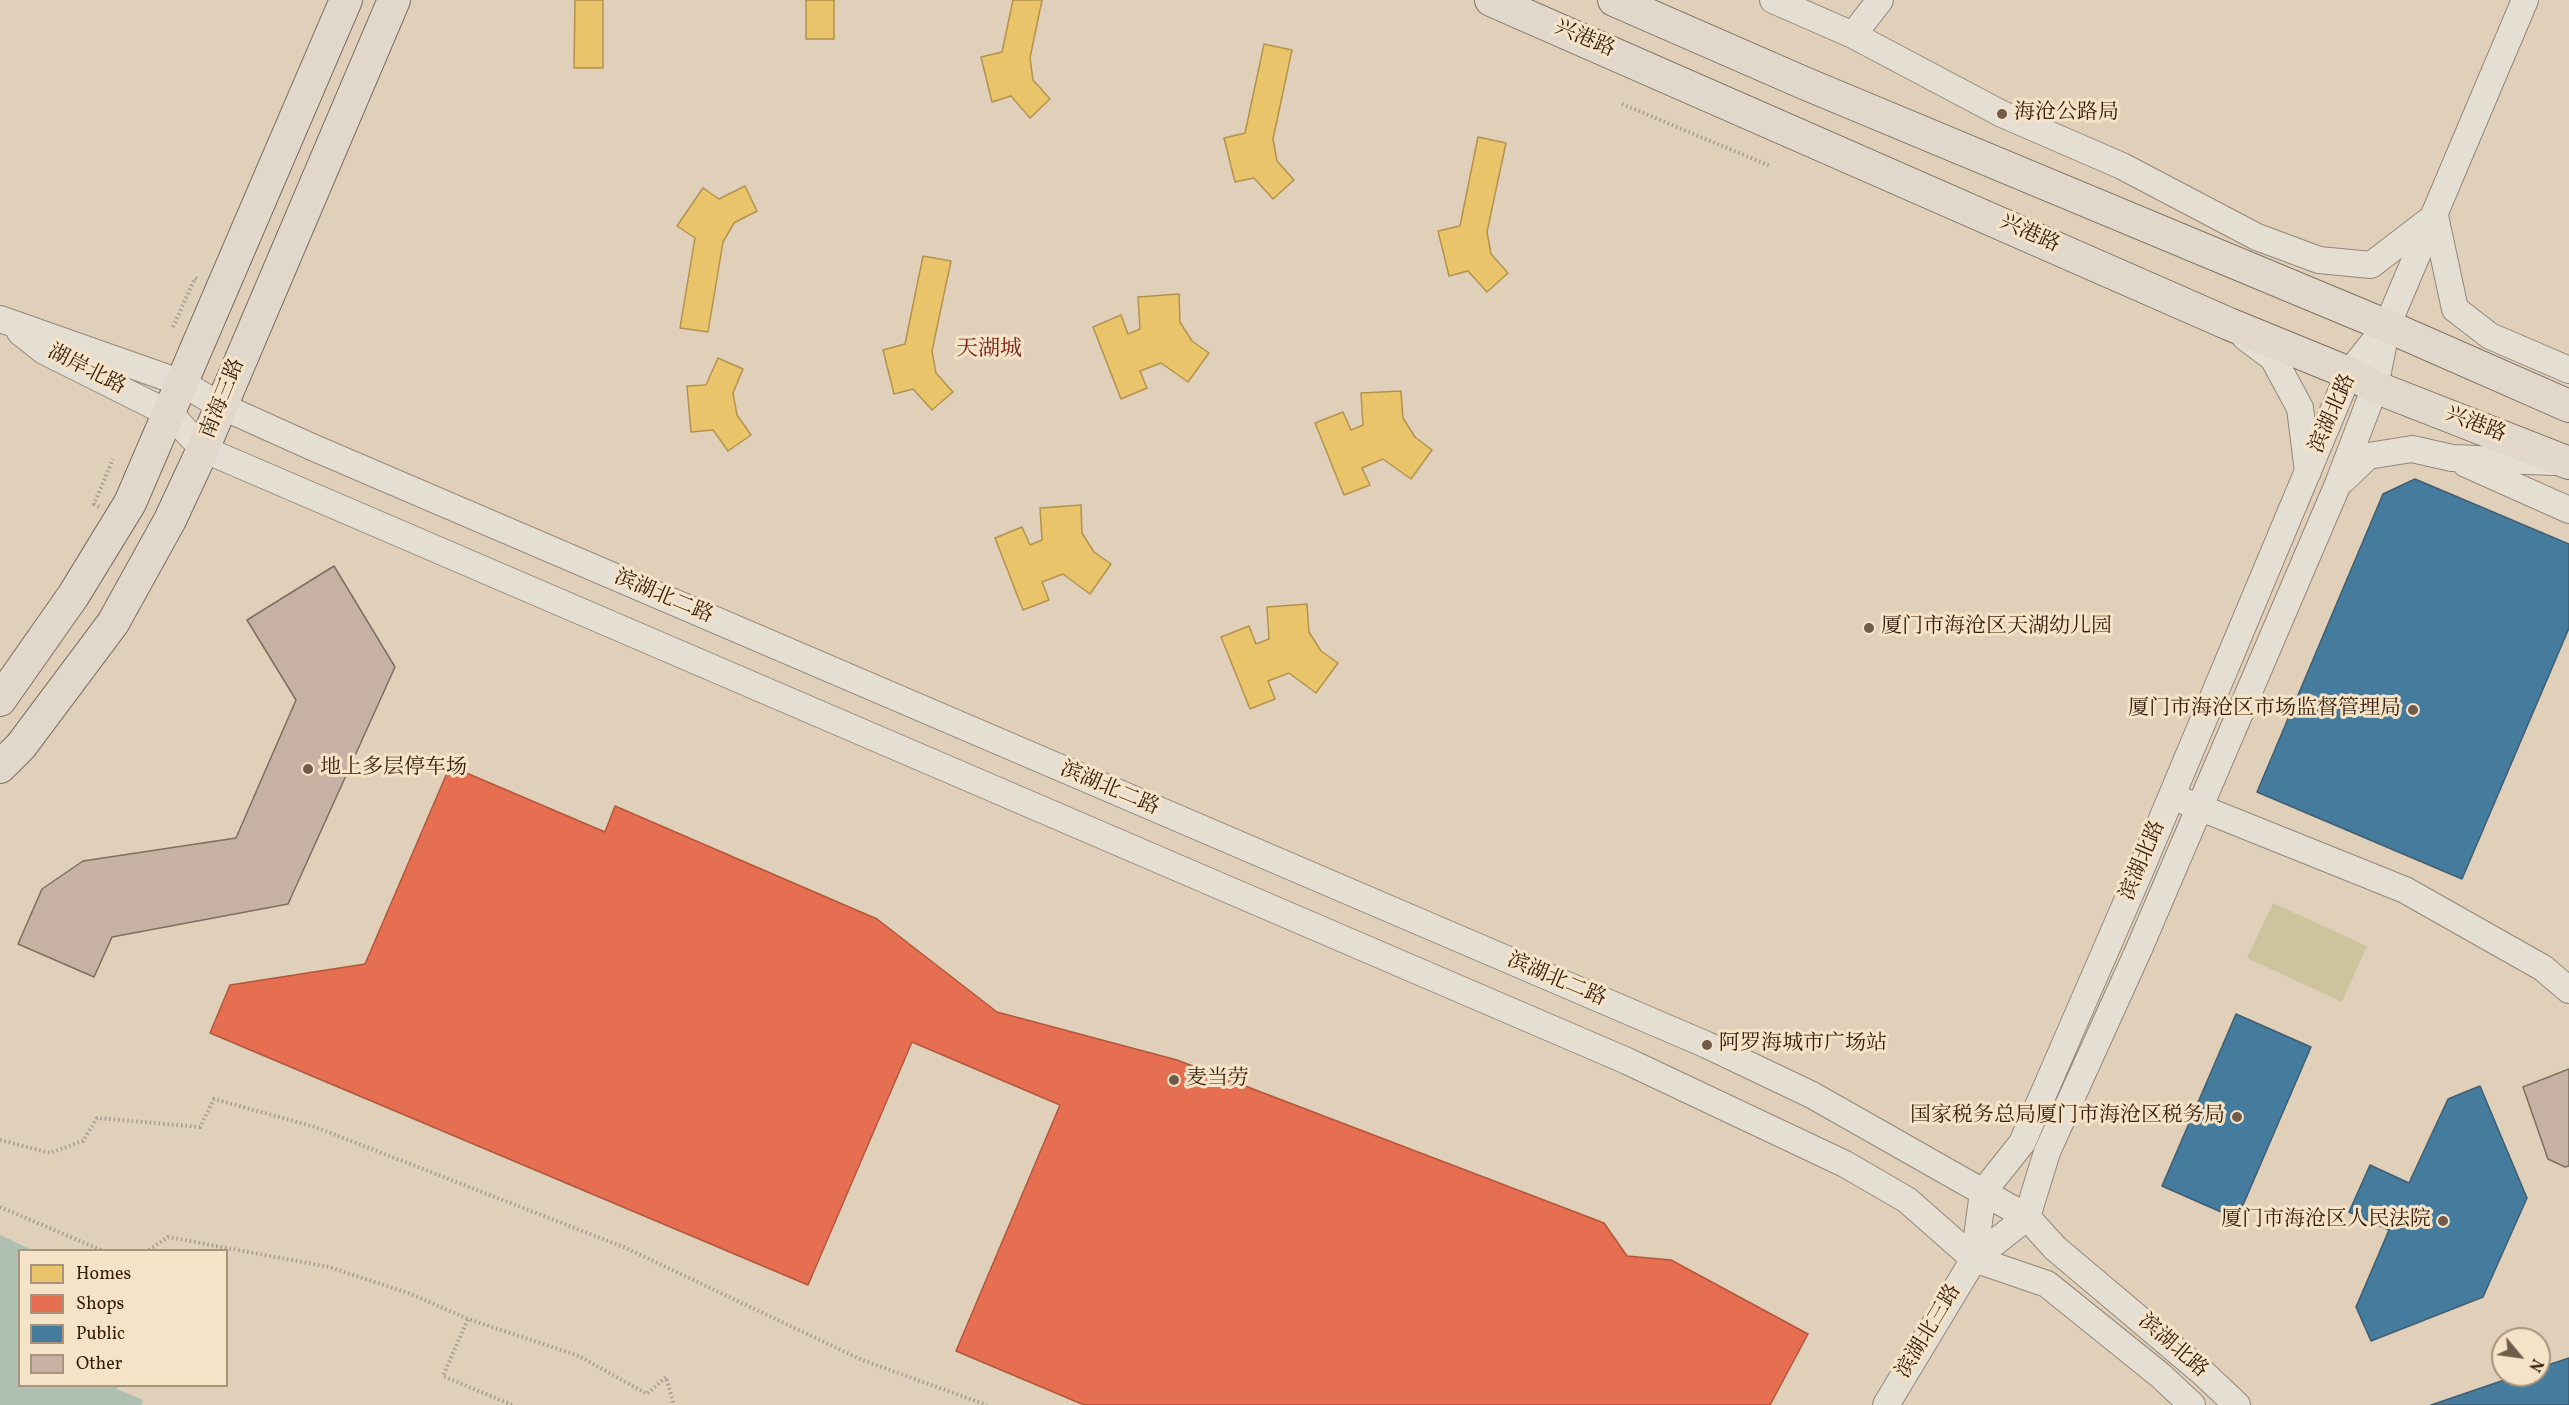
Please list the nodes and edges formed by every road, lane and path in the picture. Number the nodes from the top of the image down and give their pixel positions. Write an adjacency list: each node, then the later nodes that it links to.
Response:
1 (346, 0): 23 (main road)
2 (394, 0): 24 (main road, 南海三路)
3 (1491, 0): 16 (main road, 兴港路)
4 (1614, 0): 14 (main road)
5 (1773, 0): 8 (street)
6 (1880, 0): 8 (street)
7 (2525, 0): 12 (street, 滨湖北路)
8 (1853, 34): 11 (street)
9 (1622, 104): 10 (path)
10 (1770, 166)
11 (2122, 166): 12 (street); 14 (street)
12 (2435, 216): 17 (street, 滨湖北路); 19 (street)
13 (195, 278): 18 (path)
14 (2286, 284): 17 (main road)
15 (2, 320): 23 (street, 湖岸北路); 26 (street, 湖岸北路)
16 (2229, 324): 22 (main road, 兴港路); 31 (street)
17 (2387, 326): 22 (street, 滨湖北路); 25 (main road)
18 (172, 327)
19 (2546, 360): 20 (street); 21 (street)
20 (2569, 370)
21 (2569, 377)
22 (2362, 380): 30 (main road, 兴港路); 31 (street, 滨湖北路); 32 (street, 滨湖北路)
23 (182, 383): 24 (street, 滨湖北二路); 26 (main road)
24 (221, 406): 27 (main road, 南海三路); 41 (street, 滨湖北二路)
25 (2569, 406)
26 (170, 414): 27 (street); 35 (main road)
27 (203, 449): 36 (main road, 南海三路); 46 (street)
28 (2452, 458): 30 (street); 32 (street); 34 (street)
29 (113, 459): 33 (path)
30 (2569, 463)
31 (2308, 472): 37 (street, 滨湖北路)
32 (2338, 484): 38 (street, 滨湖北路)
33 (93, 504)
34 (2569, 510)
35 (0, 699)
36 (0, 767)
37 (2172, 797): 38 (street); 41 (street, 滨湖北路)
38 (2200, 808): 39 (street); 43 (street, 滨湖北路)
39 (2569, 990)
40 (0, 1140): 50 (path)
41 (1983, 1192): 43 (street, 滨湖北二路); 46 (street)
42 (0, 1207): 44 (path)
43 (2027, 1217): 46 (street); 53 (street, 滨湖北路)
44 (96, 1249)
45 (152, 1249): 47 (path)
46 (1974, 1259): 51 (street, 滨湖北三路); 52 (street, 滨湖北路)
47 (468, 1319): 48 (path); 49 (path)
48 (512, 1405)
49 (674, 1405)
50 (987, 1405)
51 (1886, 1405)
52 (2192, 1405)
53 (2236, 1405)

